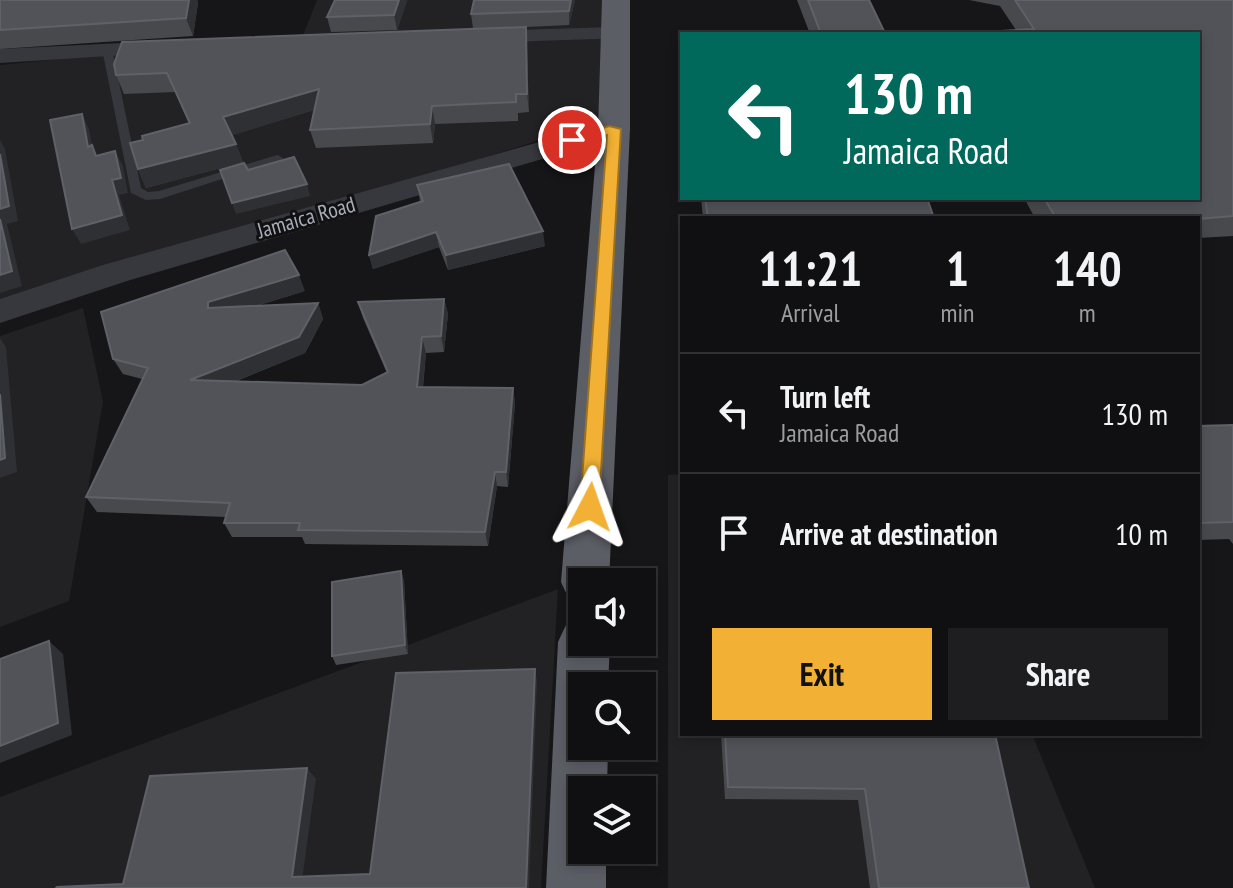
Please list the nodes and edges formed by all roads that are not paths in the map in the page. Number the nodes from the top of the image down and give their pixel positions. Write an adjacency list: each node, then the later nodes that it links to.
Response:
1 (615, 17): 2 (street); 6 (highway)
2 (456, 38)
3 (187, 46): 4 (street)
4 (107, 49): 5 (street); 7 (lane)
5 (0, 56)
6 (614, 129): 8 (street, Jamaica Road); 9 (highway)
7 (278, 159)
8 (0, 311)
9 (586, 568)
10 (580, 760): 11 (highway)
11 (576, 888)

